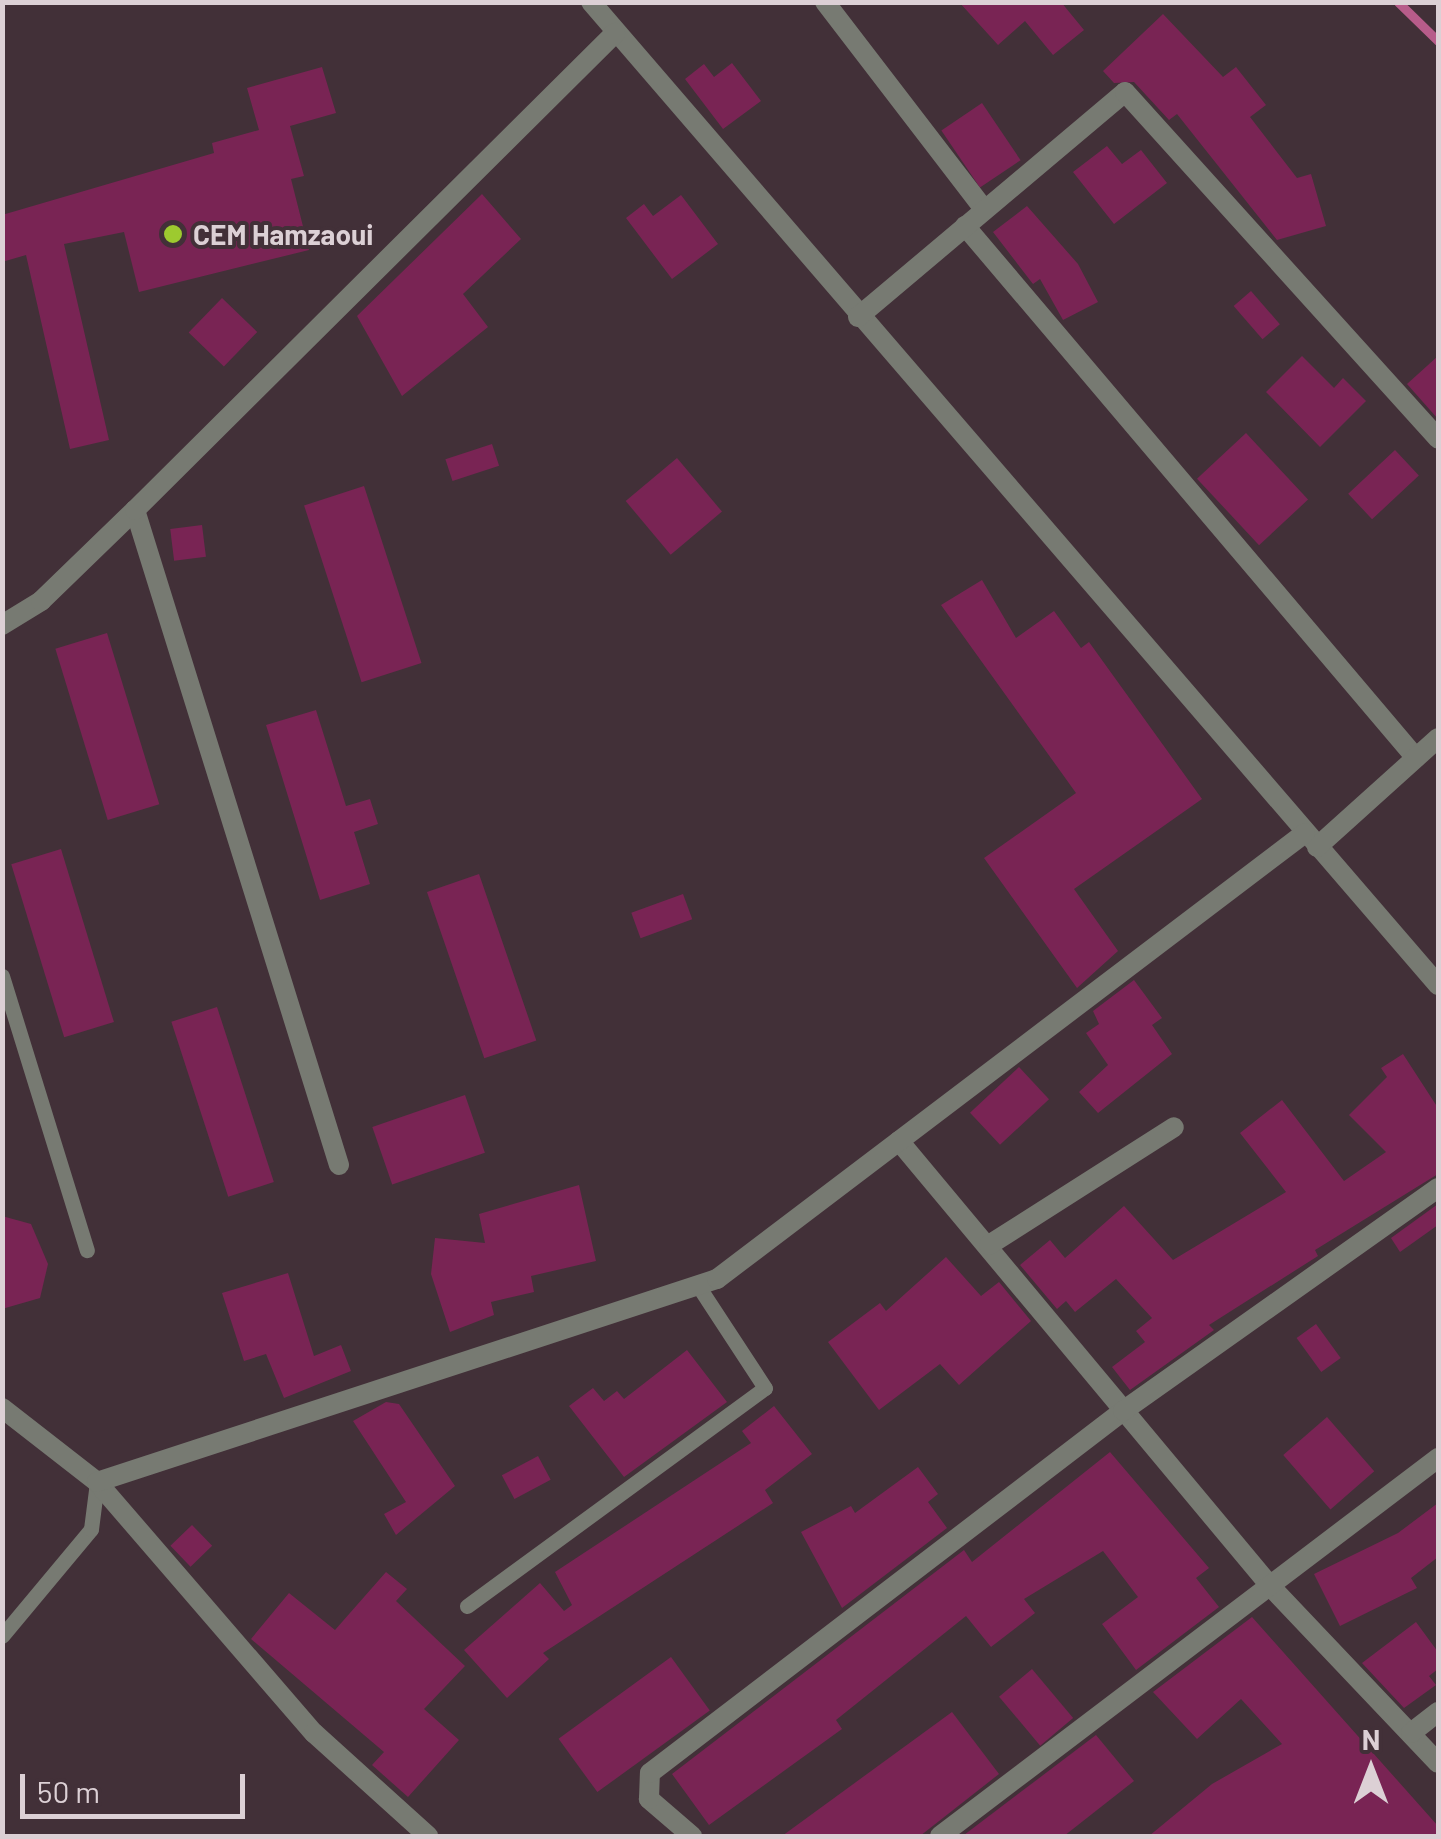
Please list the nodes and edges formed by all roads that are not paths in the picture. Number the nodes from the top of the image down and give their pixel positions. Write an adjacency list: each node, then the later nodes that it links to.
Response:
1 (591, 2): 3 (street)
2 (825, 2): 4 (street)
3 (615, 33): 6 (street); 8 (street)
4 (984, 208): 5 (street); 7 (street)
5 (966, 226): 6 (street); 11 (street)
6 (858, 317): 12 (street)
7 (1438, 439)
8 (135, 510): 9 (street); 17 (street)
9 (2, 625)
10 (1438, 738): 11 (street)
11 (1416, 758): 12 (street)
12 (1311, 840): 14 (street); 16 (street)
13 (2, 976): 20 (lane)
14 (1438, 985)
15 (1174, 1127): 19 (street)
16 (899, 1140): 19 (street); 21 (street)
17 (339, 1166)
18 (1438, 1188): 23 (street)
19 (988, 1245): 23 (street)
20 (87, 1250)
21 (699, 1287): 25 (street); 27 (lane)
22 (2, 1408): 25 (street)
23 (1123, 1410): 26 (street); 33 (street)
24 (1438, 1458): 26 (street)
25 (98, 1482): 28 (lane); 32 (street)
26 (1272, 1588): 30 (street); 34 (street)
27 (466, 1606)
28 (2, 1636)
29 (1438, 1712): 30 (street)
30 (1411, 1733): 31 (street)
31 (1438, 1763)
32 (428, 1836)
33 (692, 1836)
34 (940, 1836)

